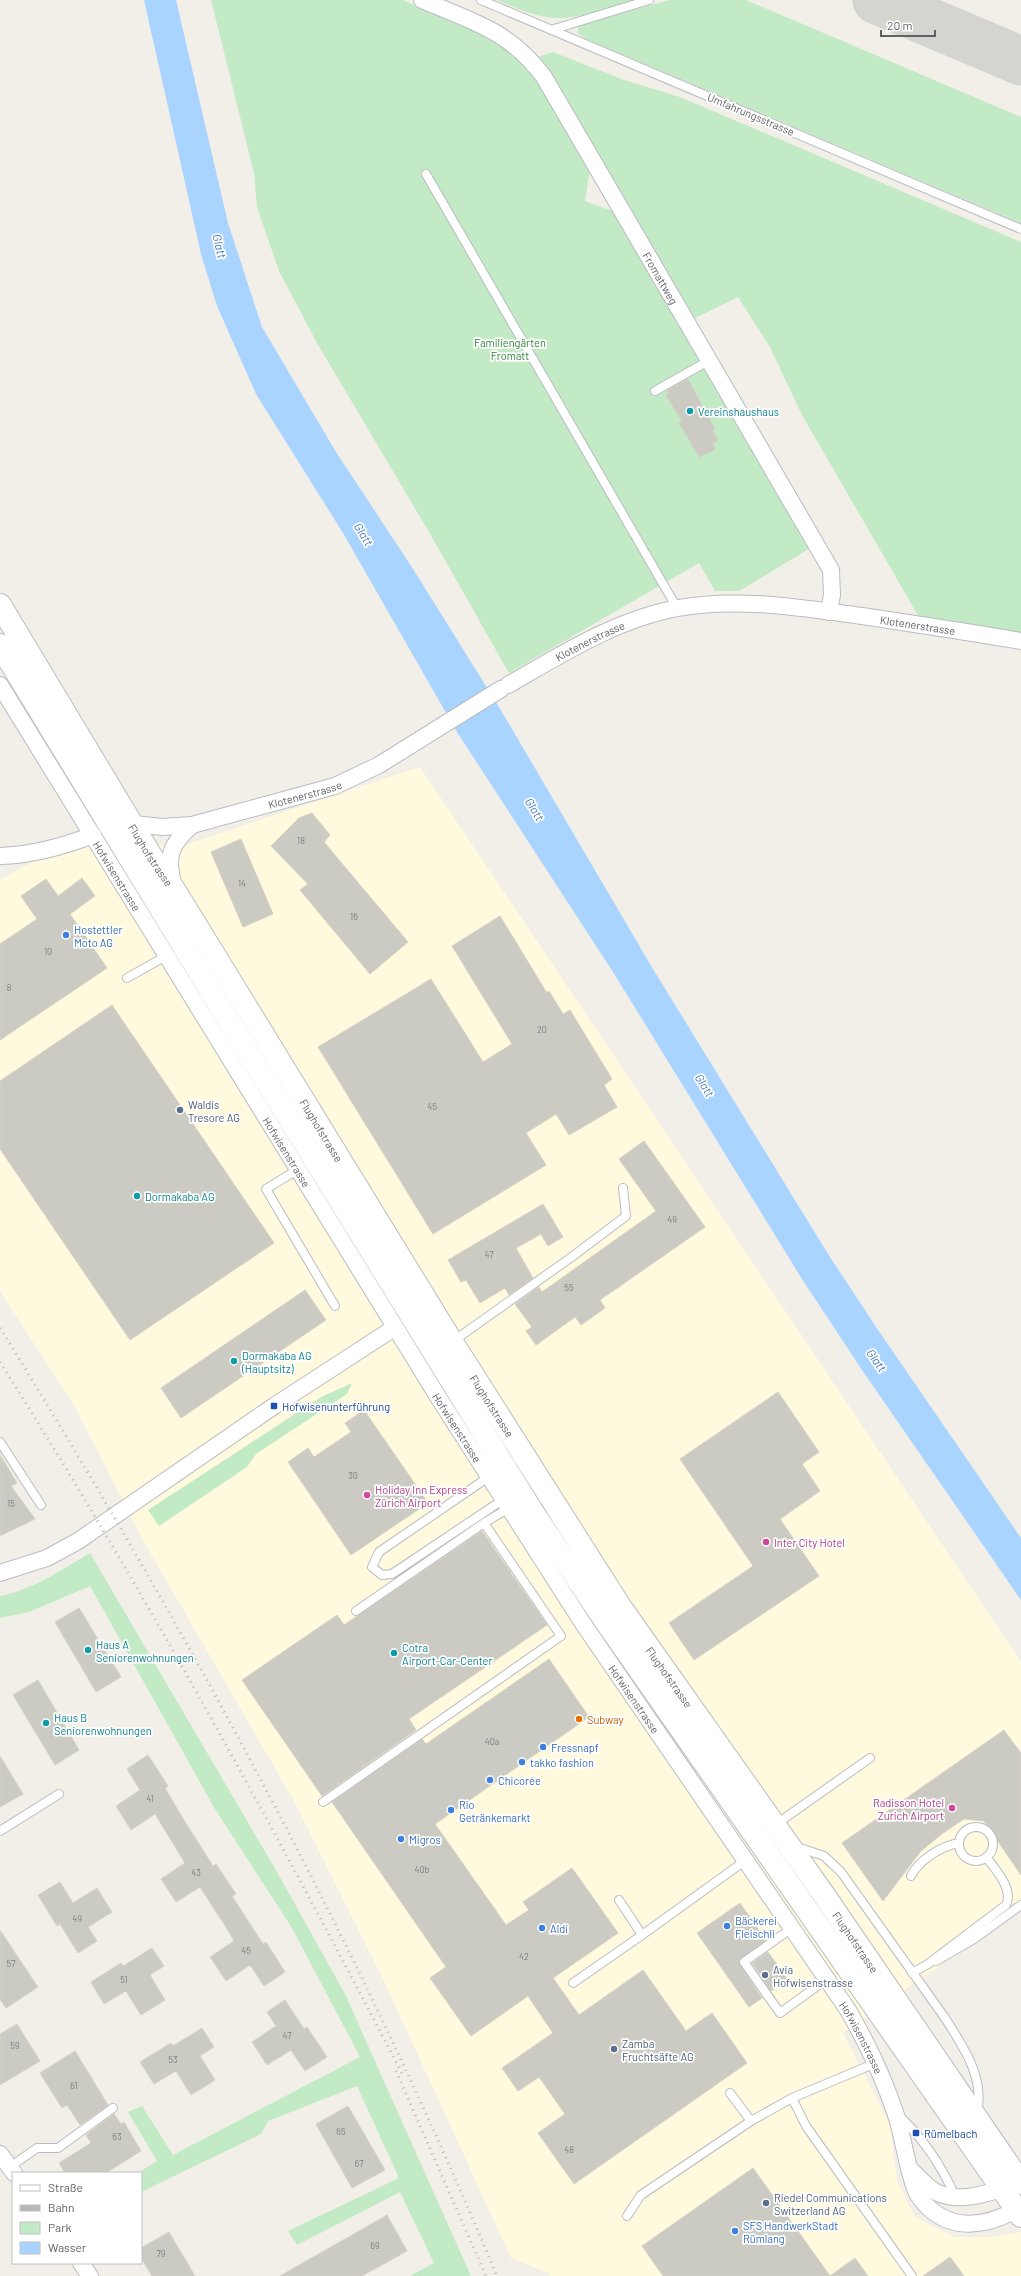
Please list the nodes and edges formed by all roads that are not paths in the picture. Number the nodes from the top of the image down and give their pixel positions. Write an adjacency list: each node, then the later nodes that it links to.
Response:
1 (422, 0): 7 (street, Fromattweg)
2 (481, 0): 4 (lane, Umfahrungsstrasse)
3 (649, 0): 4 (lane)
4 (551, 30): 6 (lane, Umfahrungsstrasse)
5 (426, 174): 10 (lane)
6 (1021, 229)
7 (710, 360): 8 (lane); 11 (street, Fromattweg)
8 (655, 391)
9 (0, 605): 15 (main road, Flughofstrasse)
10 (677, 608): 11 (street, Klotenerstrasse); 16 (street, Klotenerstrasse)
11 (829, 612): 12 (street, Klotenerstrasse)
12 (1021, 641)
13 (0, 645): 63 (main road, Flughofstrasse)
14 (0, 684): 17 (street, Hofwisenstrasse)
15 (133, 824): 16 (street, Klotenerstrasse); 19 (main road, Flughofstrasse)
16 (192, 824): 19 (street)
17 (93, 835): 18 (street); 20 (street, Hofwisenstrasse)
18 (0, 856)
19 (175, 891): 26 (main road, Flughofstrasse)
20 (166, 956): 21 (lane); 22 (street, Hofwisenstrasse)
21 (127, 978)
22 (298, 1170): 24 (lane); 25 (street, Hofwisenstrasse)
23 (623, 1188): 26 (lane)
24 (335, 1306)
25 (394, 1328): 28 (street, Hofwisenstrasse); 32 (street)
26 (452, 1342): 37 (main road, Flughofstrasse)
27 (0, 1442): 30 (lane)
28 (490, 1476): 29 (street, Hofwisenstrasse); 29 (lane)
29 (507, 1503): 31 (lane); 42 (street, Hofwisenstrasse)
30 (41, 1505)
31 (484, 1523): 33 (lane); 36 (lane)
32 (0, 1573)
33 (356, 1611)
34 (870, 1758): 37 (lane)
35 (59, 1794): 38 (lane)
36 (323, 1802)
37 (774, 1826): 40 (main road, Flughofstrasse)
38 (0, 1831)
39 (959, 1842): 41 (lane); 41 (lane); 43 (lane)
40 (788, 1844): 49 (lane); 57 (main road, Flughofstrasse)
41 (986, 1857): 48 (lane)
42 (746, 1860): 46 (street, Hofwisenstrasse); 47 (lane)
43 (911, 1876)
44 (619, 1900): 47 (lane)
45 (1021, 1905): 48 (lane)
46 (792, 1928): 50 (street, Hofwisenstrasse); 50 (lane)
47 (642, 1935): 51 (lane)
48 (928, 1964): 49 (lane)
49 (912, 1973): 57 (lane)
50 (827, 1979): 52 (street, Hofwisenstrasse)
51 (573, 1983)
52 (876, 2063): 54 (lane); 56 (street, Hofwisenstrasse)
53 (730, 2093): 58 (lane)
54 (792, 2098): 58 (lane); 67 (lane)
55 (113, 2108): 61 (lane)
56 (896, 2113): 60 (street, Hofwisenstrasse); 62 (lane)
57 (976, 2117): 63 (main road, Flughofstrasse)
58 (751, 2121): 64 (lane)
59 (0, 2154): 61 (street)
60 (910, 2169): 62 (street); 63 (street, Hofwisenstrasse)
61 (12, 2170)
62 (955, 2196): 63 (street)
63 (1017, 2197)
64 (627, 2216)
65 (82, 2264): 66 (street)
66 (90, 2276)
67 (912, 2276)

